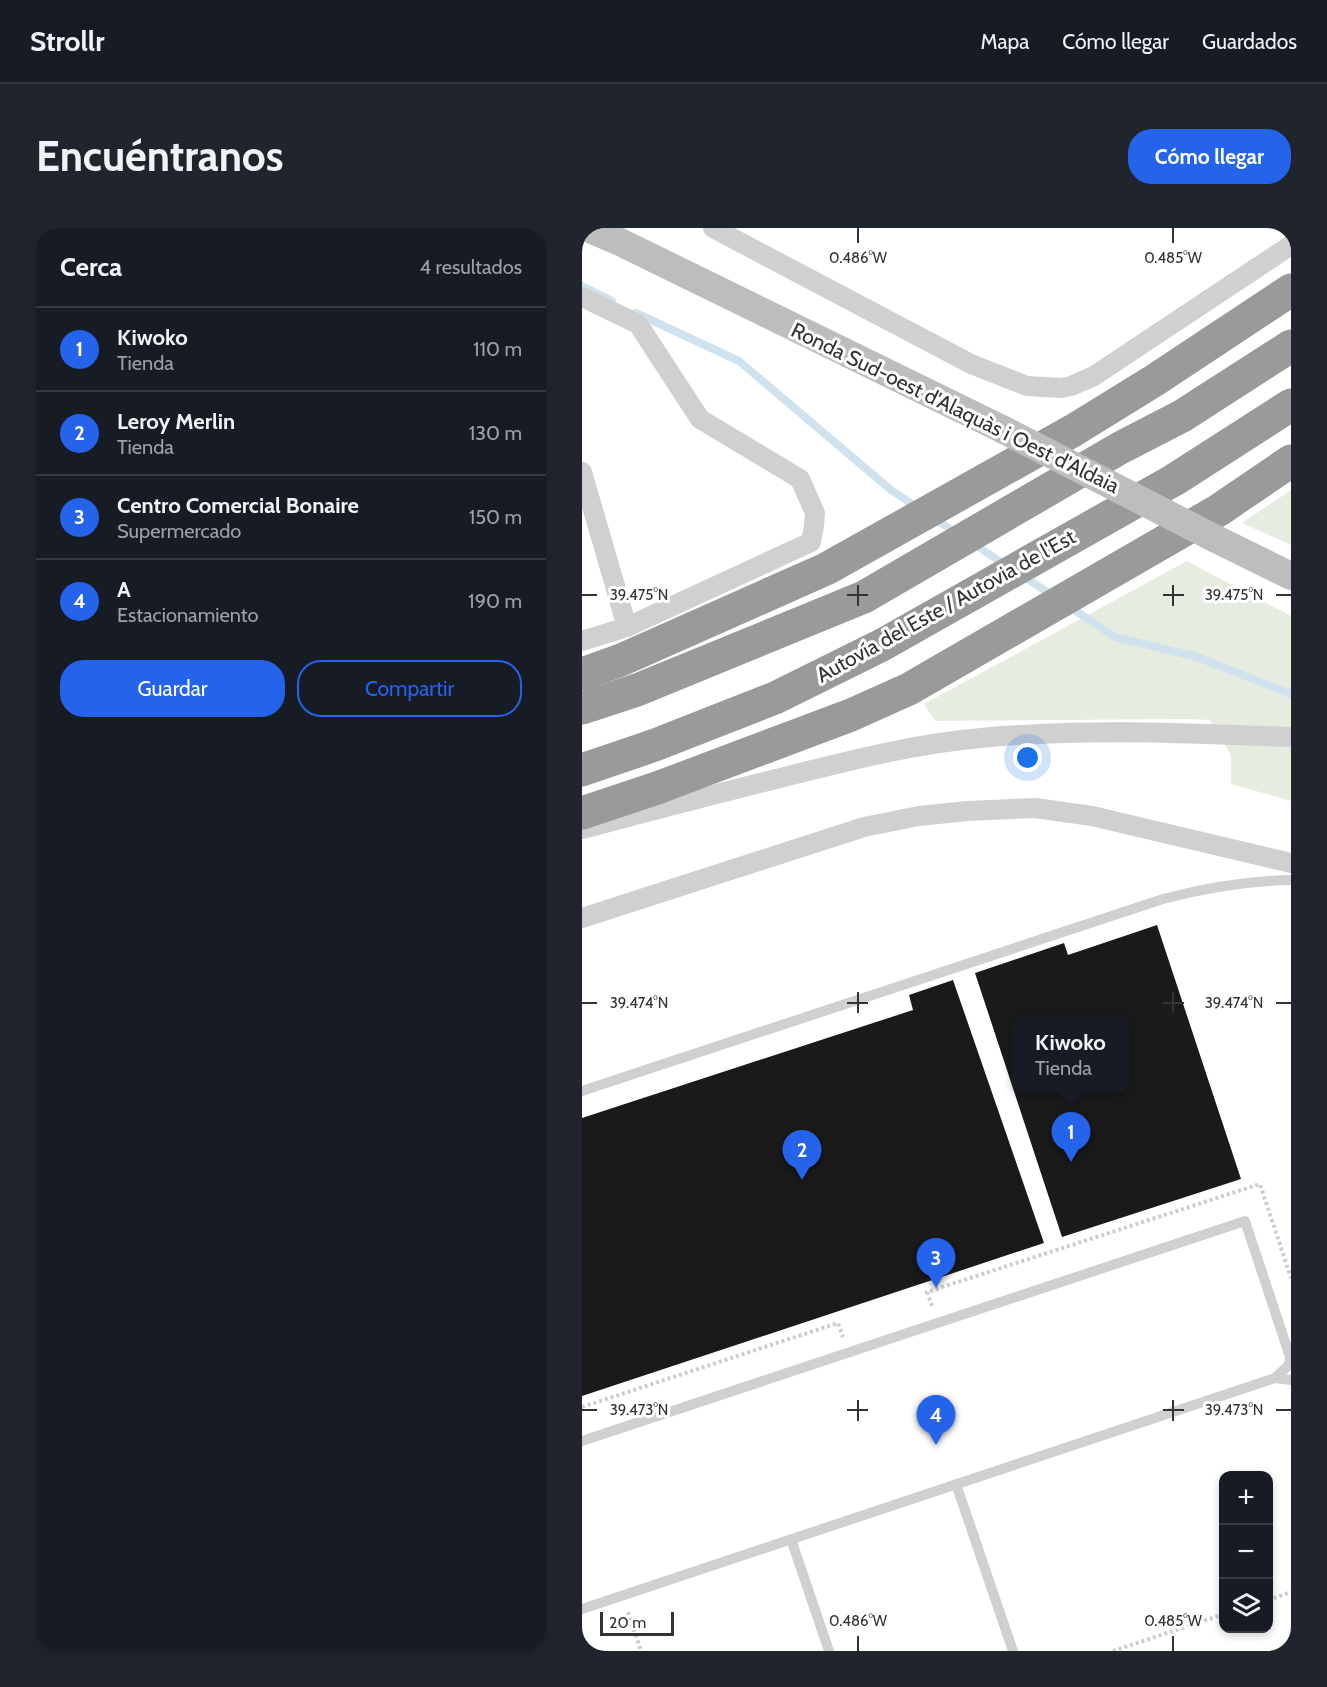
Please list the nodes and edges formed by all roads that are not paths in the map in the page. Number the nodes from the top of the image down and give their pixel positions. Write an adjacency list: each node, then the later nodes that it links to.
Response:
1 (586, 228): 3 (main road, Ronda Sud-oest d'Alaquàs i Oest d'Aldaia)
2 (713, 228): 4 (street)
3 (613, 235): 13 (main road, Ronda Sud-oest d'Alaquàs i Oest d'Aldaia, bridge)
4 (1291, 245)
5 (1291, 275): 8 (highway)
6 (1291, 290): 8 (highway)
7 (582, 297): 14 (street)
8 (1261, 310): 14 (highway)
9 (1291, 346): 21 (highway)
10 (1291, 405): 23 (highway, Autovía del Este / Autovia de l'Est)
11 (1291, 461): 13 (highway)
12 (582, 472): 17 (street)
13 (1218, 524): 15 (main road, Ronda Sud-oest d'Alaquàs i Oest d'Aldaia); 24 (highway)
14 (818, 555): 16 (highway); 17 (street)
15 (1291, 576)
16 (713, 620): 19 (highway); 20 (highway)
17 (627, 627): 18 (street)
18 (582, 641)
19 (582, 661)
20 (582, 674)
21 (582, 708)
22 (1291, 737): 25 (street)
23 (582, 770)
24 (582, 813)
25 (582, 828)
26 (1291, 863): 28 (street)
27 (1291, 880): 29 (lane)
28 (582, 918)
29 (582, 1091)
30 (1275, 1378): 31 (lane); 32 (lane); 33 (lane)
31 (1291, 1380)
32 (582, 1441)
33 (956, 1484): 34 (lane); 37 (lane)
34 (791, 1539): 35 (lane); 36 (lane)
35 (582, 1609)
36 (829, 1651)
37 (1012, 1651)

